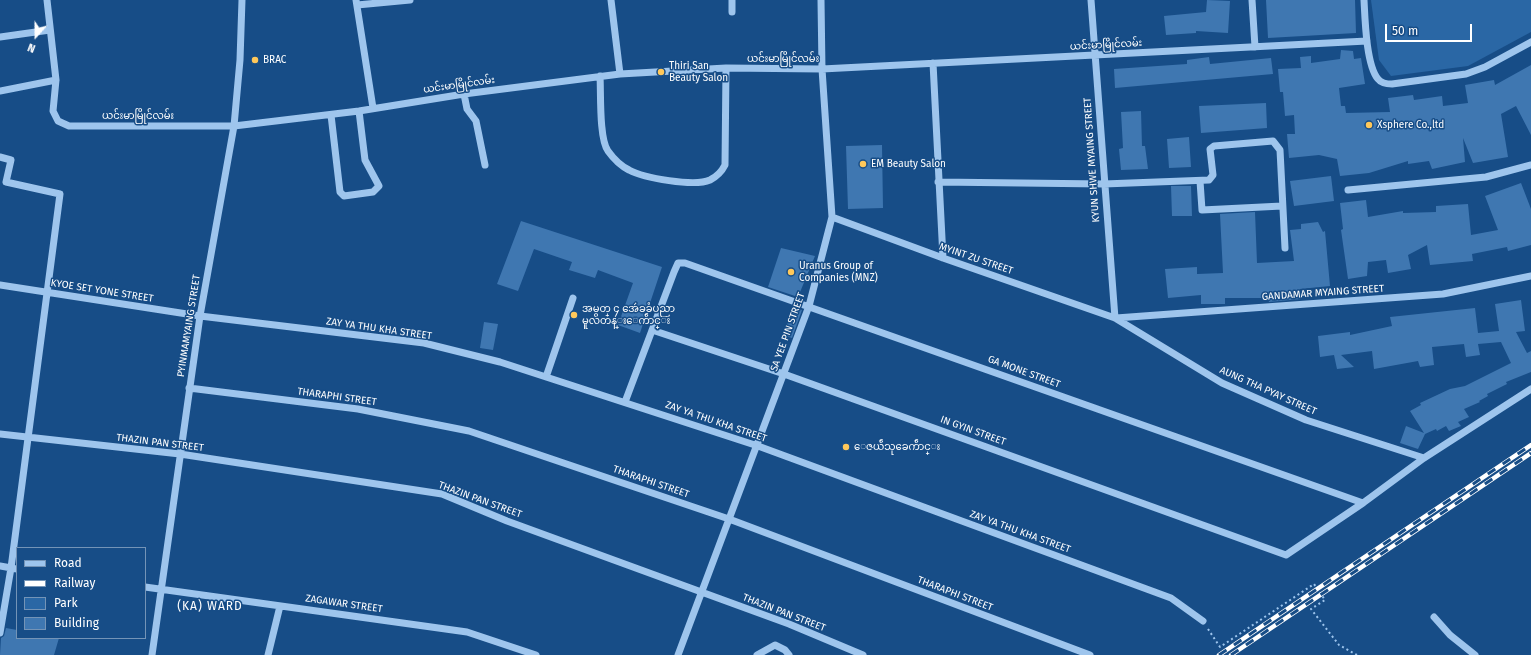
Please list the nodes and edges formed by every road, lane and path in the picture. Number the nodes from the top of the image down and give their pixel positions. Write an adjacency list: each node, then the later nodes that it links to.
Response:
1 (47, 0): 12 (street)
2 (242, 0): 29 (street, PYINMAMYAING STREET)
3 (410, 0): 10 (street)
4 (611, 0): 21 (street)
5 (732, 0): 11 (street)
6 (821, 0): 20 (street, SA YEE PIN STREET)
7 (1091, 0): 17 (street, KYUN SHWE MYAING STREET)
8 (1252, 0): 16 (street)
9 (1364, 0): 14 (street)
10 (356, 3): 26 (street)
11 (732, 12)
12 (50, 30): 13 (street); 23 (street)
13 (0, 36)
14 (1367, 41): 15 (street); 16 (street, ယင်းမာမြိုင်လမ်း)
15 (1531, 42)
16 (1255, 47): 17 (street, ယင်းမာမြိုင်လမ်း)
17 (1095, 55): 18 (street, ယင်းမာမြိုင်လမ်း); 35 (street, KYUN SHWE MYAING STREET)
18 (933, 63): 20 (street, ယင်းမာမြိုင်လမ်း); 34 (street)
19 (726, 68): 20 (street, ယင်းမာမြိုင်လမ်း); 21 (street, ယင်းမာမြိုင်လမ်း); 22 (street)
20 (822, 69): 38 (street, SA YEE PIN STREET)
21 (620, 74): 22 (street, ယင်းမာမြိုင်လမ်း)
22 (600, 76): 25 (street, ယင်းမာမြိုင်လမ်း)
23 (56, 80): 24 (street); 29 (street, ယင်းမာမြိုင်လမ်း)
24 (0, 91)
25 (464, 94): 26 (street, ယင်းမာမြိုင်လမ်း); 31 (street)
26 (373, 108): 27 (street, ယင်းမာမြိုင်လမ်း)
27 (359, 111): 28 (street, ယင်းမာမြိုင်လမ်း); 28 (street)
28 (331, 115): 29 (street, ယင်းမာမြိုင်လမ်း)
29 (234, 126): 46 (street, PYINMAMYAING STREET)
30 (0, 158): 43 (street)
31 (486, 165)
32 (1530, 169): 36 (street)
33 (1200, 181): 35 (street); 37 (street); 37 (street)
34 (938, 182): 35 (street); 40 (street)
35 (1104, 184): 47 (street, KYUN SHWE MYAING STREET)
36 (1348, 190)
37 (1282, 206): 39 (street)
38 (832, 217): 40 (street, MYINT ZU STREET); 45 (street, SA YEE PIN STREET)
39 (1285, 248)
40 (943, 258): 47 (street, MYINT ZU STREET)
41 (1531, 276): 47 (street, GANDAMAR MYAING STREET)
42 (0, 285): 43 (street, KYOE SET YONE STREET)
43 (48, 292): 46 (street, KYOE SET YONE STREET); 55 (street)
44 (573, 298): 50 (street)
45 (810, 306): 48 (street, GA MONE STREET); 49 (street, SA YEE PIN STREET); 59 (street, GA MONE STREET)
46 (200, 316): 50 (street, ZAY YA THU KHA STREET); 51 (street, PYINMAMYAING STREET)
47 (1115, 318): 58 (street, AUNG THA PYAY STREET)
48 (652, 330): 49 (street, IN GYIN STREET); 53 (street)
49 (784, 374): 56 (street, SA YEE PIN STREET); 59 (street, IN GYIN STREET)
50 (546, 377): 53 (street, ZAY YA THU KHA STREET)
51 (189, 388): 57 (street, PYINMAMYAING STREET); 60 (street, THARAPHI STREET)
52 (1531, 389): 58 (street)
53 (625, 402): 56 (street, ZAY YA THU KHA STREET)
54 (0, 434): 55 (street, THAZIN PAN STREET)
55 (28, 438): 57 (street, THAZIN PAN STREET); 61 (street)
56 (758, 446): 60 (street, SA YEE PIN STREET); 70 (street, ZAY YA THU KHA STREET)
57 (180, 454): 66 (street, PYINMAMYAING STREET); 67 (street, THAZIN PAN STREET)
58 (1424, 458): 59 (street)
59 (1363, 503)
60 (729, 519): 67 (street, SA YEE PIN STREET); 79 (street, THARAPHI STREET)
61 (16, 547)
62 (16, 549): 64 (street)
63 (0, 566): 64 (street)
64 (14, 568): 71 (street)
65 (146, 587): 66 (street, ZAGAWAR STREET)
66 (162, 589): 68 (street, ZAGAWAR STREET); 72 (street, PYINMAMYAING STREET)
67 (701, 592): 75 (street, SA YEE PIN STREET); 78 (street, THAZIN PAN STREET)
68 (280, 606): 73 (street); 74 (street, ZAGAWAR STREET)
69 (1434, 617): 81 (street)
70 (1203, 621): 80 (path)
71 (0, 631)
72 (152, 655)
73 (268, 655)
74 (536, 655)
75 (678, 655)
76 (757, 655): 77 (street)
77 (789, 655)
78 (862, 655)
79 (1090, 655)
80 (1358, 655)
81 (1475, 655)

